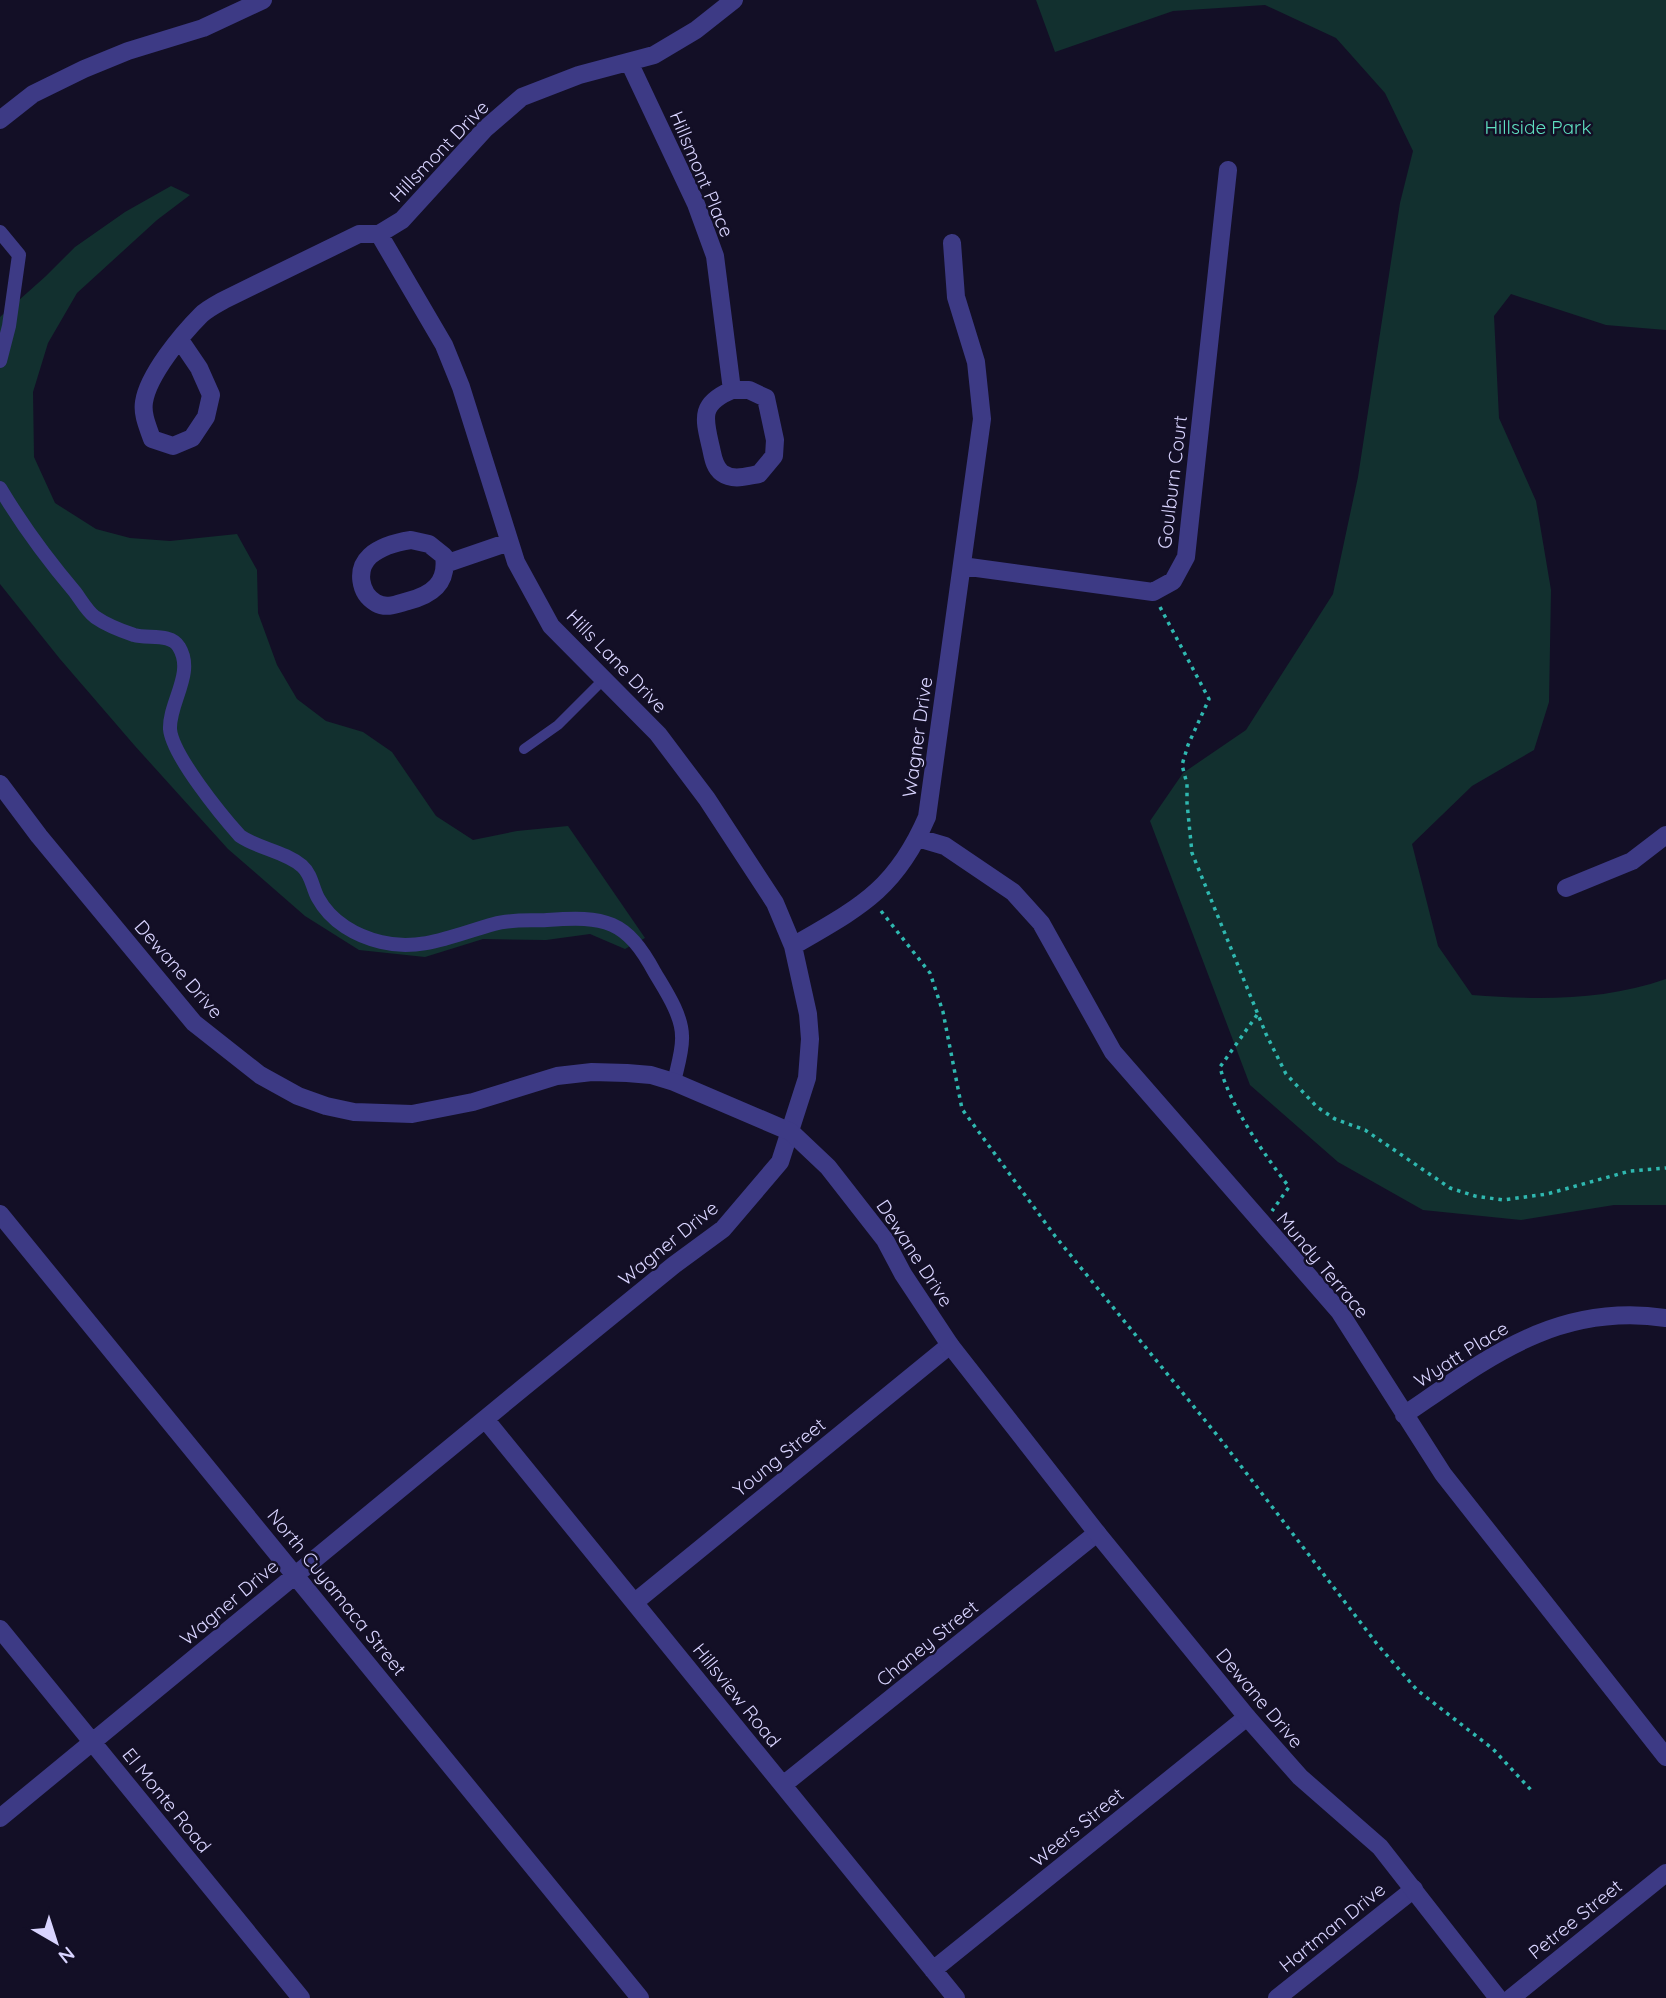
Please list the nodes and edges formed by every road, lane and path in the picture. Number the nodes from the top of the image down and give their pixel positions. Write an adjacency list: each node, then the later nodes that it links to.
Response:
1 (263, 0): 4 (street)
2 (734, 0): 3 (street, Hillsmont Drive)
3 (629, 62): 7 (street, Hillsmont Drive); 11 (street, Hillsmont Place)
4 (0, 120)
5 (1228, 170): 16 (street, Goulburn Court)
6 (0, 232): 10 (street)
7 (379, 234): 9 (street, Hillsmont Drive); 13 (street, Hills Lane Drive)
8 (952, 243): 15 (street, Wagner Drive)
9 (180, 340): 9 (street, Hillsmont Drive)
10 (0, 361)
11 (732, 390): 11 (street)
12 (0, 488): 26 (street)
13 (509, 542): 14 (street); 17 (street, Hills Lane Drive)
14 (445, 564): 14 (street)
15 (962, 566): 16 (street); 21 (street, Wagner Drive)
16 (1153, 592): 25 (path)
17 (604, 679): 18 (lane); 24 (street, Hills Lane Drive)
18 (524, 749)
19 (0, 784): 26 (street, Dewane Drive)
20 (1666, 835): 22 (street)
21 (918, 838): 23 (street, Wagner Drive); 30 (street, Mundy Terrace)
22 (1566, 888)
23 (872, 898): 24 (street, Wagner Drive); 43 (path)
24 (793, 946): 27 (street, Wagner Drive)
25 (1258, 1014): 28 (path); 30 (path)
26 (674, 1082): 27 (street, Dewane Drive)
27 (791, 1132): 32 (street, Dewane Drive); 34 (street, Wagner Drive)
28 (1666, 1168)
29 (0, 1214): 36 (street, North Cuyamaca Street)
30 (1263, 1224): 33 (street, Mundy Terrace)
31 (1666, 1318): 33 (street, Wyatt Place)
32 (950, 1345): 35 (street, Dewane Drive); 37 (street, Young Street)
33 (1404, 1415): 41 (street, Mundy Terrace)
34 (485, 1419): 36 (street, Wagner Drive); 37 (street, Hillsview Road)
35 (1097, 1533): 39 (street, Dewane Drive); 42 (street, Chaney Street)
36 (295, 1574): 40 (street, Wagner Drive); 49 (street, North Cuyamaca Street)
37 (635, 1602): 42 (street, Hillsview Road)
38 (0, 1629): 40 (street, El Monte Road)
39 (1247, 1717): 46 (street, Dewane Drive); 47 (street, Weers Street)
40 (93, 1742): 44 (street, Wagner Drive); 48 (street, El Monte Road)
41 (1666, 1757)
42 (783, 1785): 47 (street, Hillsview Road)
43 (1531, 1790)
44 (0, 1818)
45 (1666, 1873): 53 (street, Petree Street)
46 (1414, 1889): 51 (street, Hartman Drive); 52 (street, Dewane Drive)
47 (933, 1970): 50 (street, Hillsview Road)
48 (301, 1998)
49 (640, 1998)
50 (956, 1998)
51 (1277, 1998)
52 (1498, 1998)
53 (1511, 1998)

